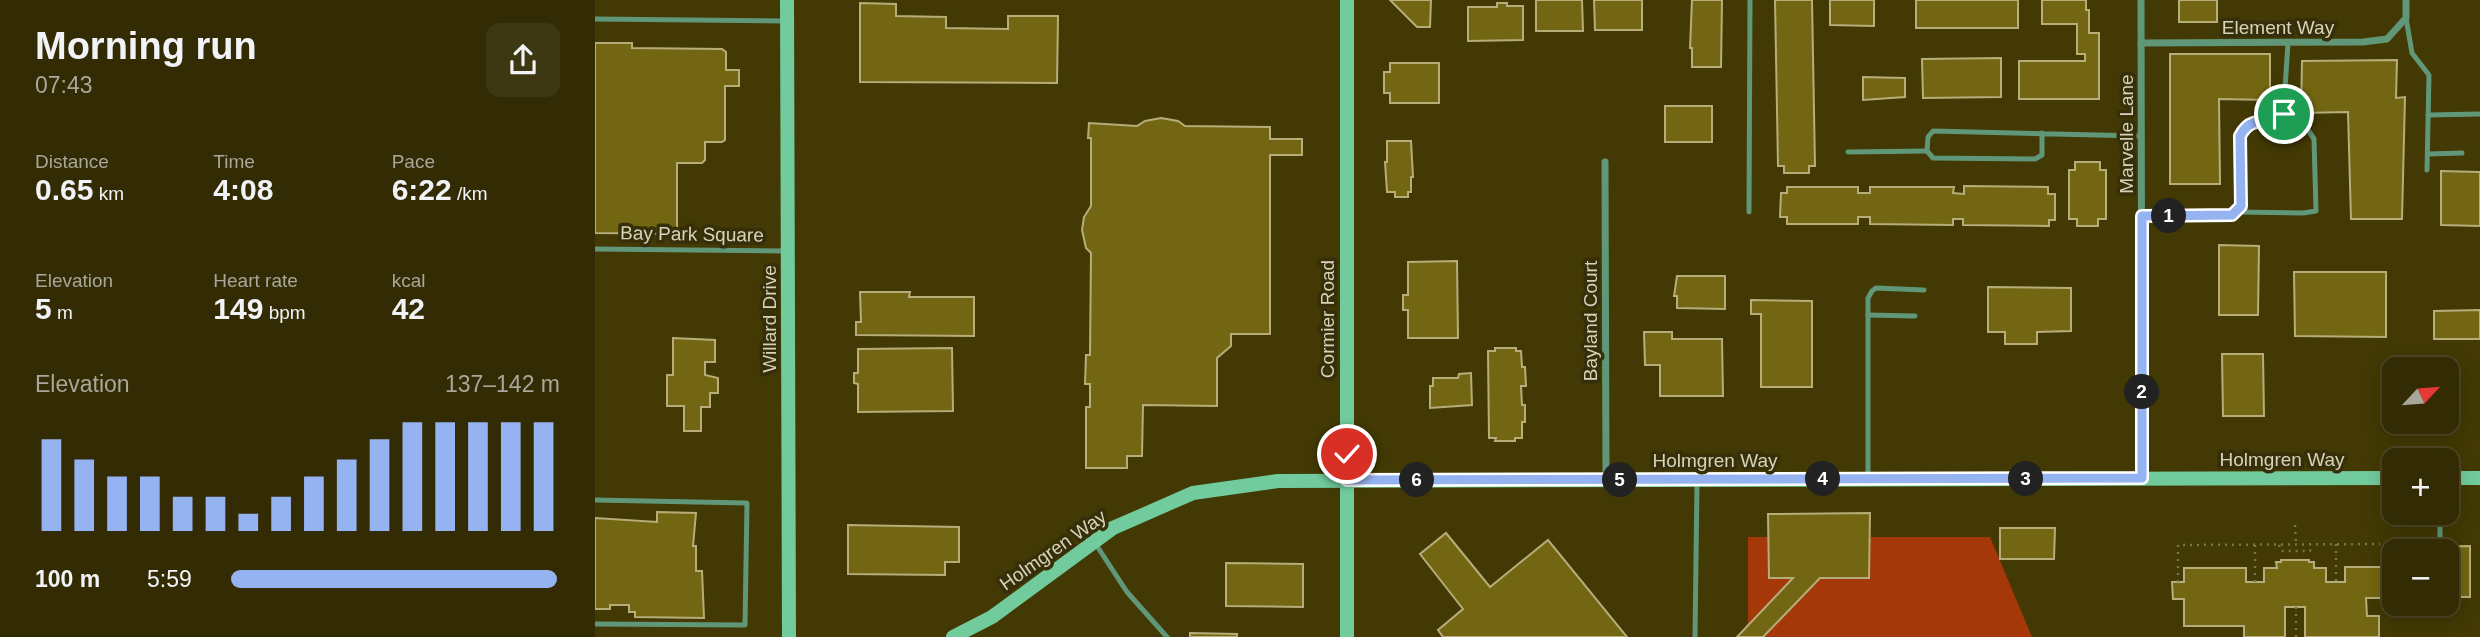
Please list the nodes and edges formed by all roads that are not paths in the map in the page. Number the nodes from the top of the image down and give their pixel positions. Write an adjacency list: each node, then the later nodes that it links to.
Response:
1 (787, 0): 8 (street, Willard Drive)
2 (1347, 0): 35 (street, Cormier Road)
3 (1750, 0): 22 (lane)
4 (2141, 0): 9 (street, Marvelle Lane)
5 (2406, 0): 6 (street)
6 (2406, 18): 10 (street, Element Way); 13 (lane)
7 (595, 19): 8 (lane)
8 (787, 21): 26 (street, Willard Drive)
9 (2141, 43): 10 (street, Element Way); 15 (street, Marvelle Lane)
10 (2288, 43): 11 (lane)
11 (2284, 114): 23 (lane); 23 (lane)
12 (2480, 114): 13 (lane)
13 (2428, 115): 19 (lane)
14 (2042, 133): 15 (lane); 16 (lane); 16 (lane)
15 (2141, 136): 24 (street, Marvelle Lane)
16 (1927, 151): 17 (lane)
17 (1848, 152)
18 (2462, 153): 19 (lane)
19 (2428, 154): 21 (lane)
20 (1605, 162): 36 (street, Bayland Court)
21 (2427, 170)
22 (1749, 212)
23 (2237, 212): 24 (lane)
24 (2142, 216): 30 (street, Marvelle Lane)
25 (595, 249): 26 (lane, Bay Park Square)
26 (788, 251): 43 (street, Willard Drive)
27 (1924, 290): 28 (lane)
28 (1868, 315): 29 (lane); 34 (lane)
29 (1915, 316)
30 (2142, 478): 31 (street, Holmgren Way); 34 (street, Holmgren Way)
31 (2382, 478)
32 (2459, 478): 33 (street)
33 (2480, 478)
34 (1868, 479): 37 (street, Holmgren Way)
35 (1347, 480): 36 (street, Holmgren Way); 41 (street, Holmgren Way); 46 (street, Cormier Road)
36 (1606, 480): 37 (street, Holmgren Way)
37 (1697, 480): 47 (lane)
38 (595, 500): 42 (lane)
39 (2440, 525): 40 (lane)
40 (2440, 537)
41 (1095, 542): 44 (street, Holmgren Way); 45 (lane)
42 (595, 624)
43 (789, 637)
44 (953, 637)
45 (1167, 637)
46 (1347, 637)
47 (1695, 637)

